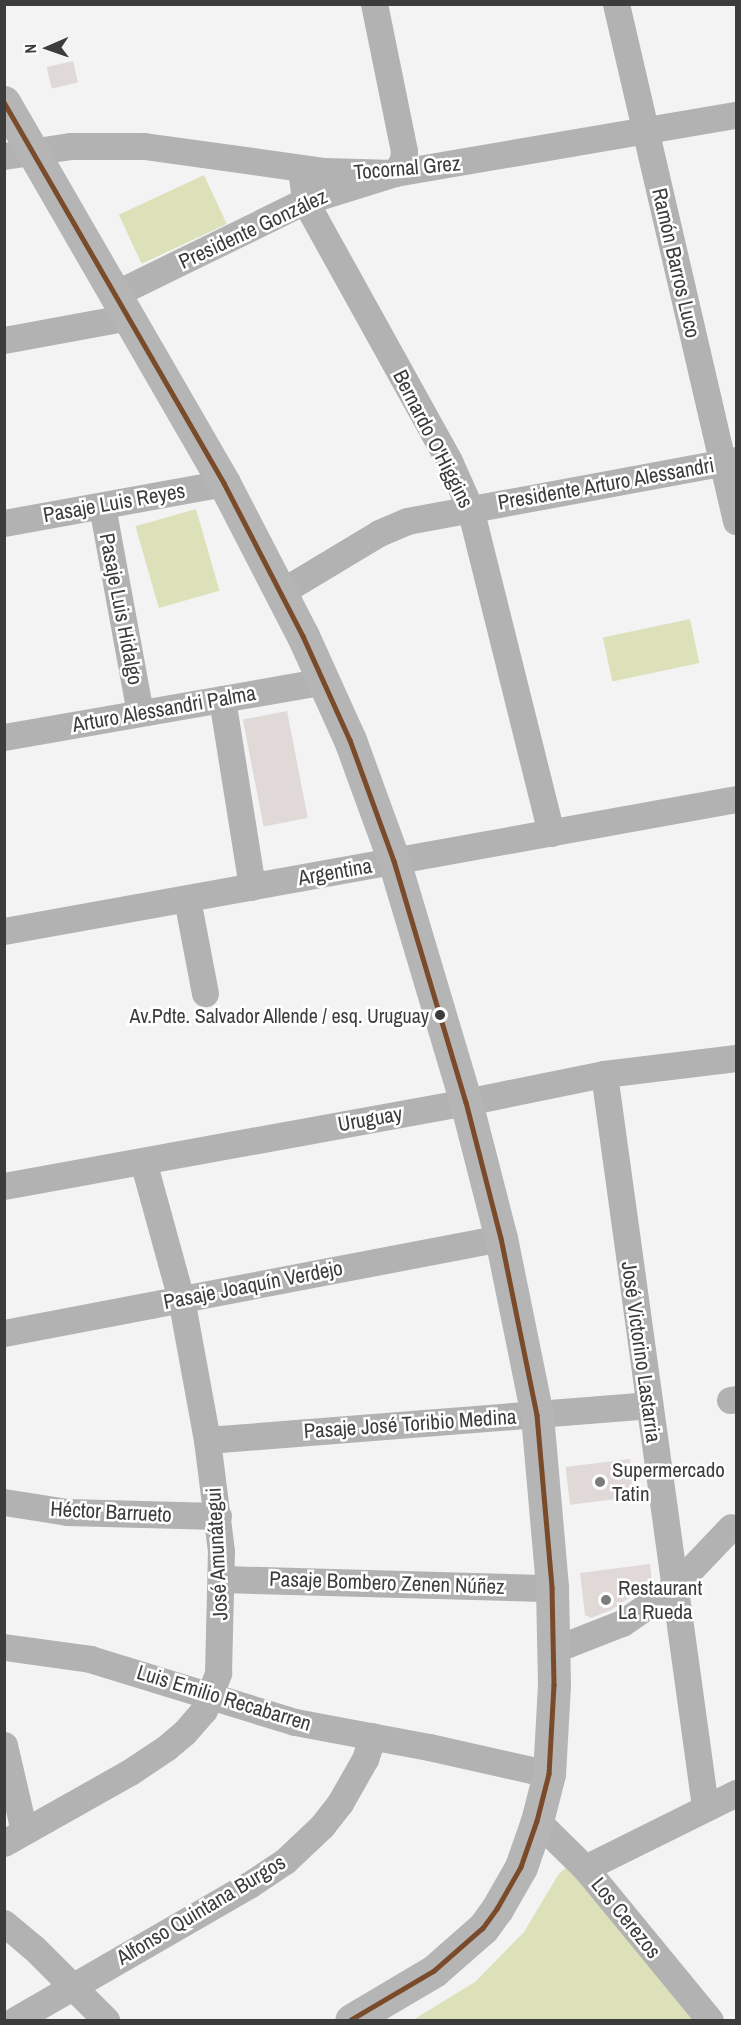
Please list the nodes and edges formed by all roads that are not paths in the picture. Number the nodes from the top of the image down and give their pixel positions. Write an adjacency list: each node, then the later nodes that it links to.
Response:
1 (374, 4): 8 (street)
2 (616, 4): 5 (street, Ramón Barros Luco)
3 (4, 102): 6 (main road)
4 (736, 115): 5 (street, Tocornal Grez)
5 (646, 131): 8 (street, Tocornal Grez); 12 (street, Ramón Barros Luco)
6 (19, 154): 7 (street, Tocornal Grez); 10 (main road)
7 (301, 168): 8 (street, Tocornal Grez); 9 (street, Bernardo O'Higgins)
8 (395, 173): 9 (street, Presidente González)
9 (305, 201): 10 (street, Presidente González); 15 (street, Bernardo O'Higgins)
10 (122, 305): 11 (street, Presidente González); 13 (main road)
11 (4, 339)
12 (730, 462): 15 (street, Presidente Arturo Alessandri); 16 (street, Ramón Barros Luco)
13 (224, 483): 14 (street, Pasaje Luis Reyes); 18 (main road)
14 (102, 506): 17 (street, Pasaje Luis Reyes); 21 (street, Pasaje Luis Hidalgo)
15 (470, 508): 18 (street, Presidente Arturo Alessandri); 24 (street, Bernardo O'Higgins)
16 (736, 521)
17 (4, 523)
18 (281, 592): 19 (main road)
19 (324, 681): 20 (street, Arturo Alessandri Palma); 25 (main road)
20 (222, 699): 21 (street, Arturo Alessandri Palma); 26 (street)
21 (141, 713): 22 (street, Arturo Alessandri Palma)
22 (4, 737)
23 (736, 799): 24 (street, Argentina)
24 (551, 833): 25 (street, Argentina)
25 (394, 861): 26 (street, Argentina); 32 (main road)
26 (252, 887): 27 (street, Argentina)
27 (187, 899): 28 (street, Argentina); 29 (street)
28 (4, 931)
29 (205, 993)
30 (736, 1058): 31 (street, Uruguay)
31 (604, 1074): 32 (street, Uruguay); 38 (street, José Victorino Lastarria)
32 (466, 1102): 33 (street, Uruguay); 35 (main road)
33 (143, 1161): 34 (street, Uruguay); 36 (street, José Amunátegui)
34 (5, 1182)
35 (501, 1238): 36 (street, Pasaje Joaquín Verdejo); 39 (main road)
36 (181, 1299): 37 (street, Pasaje Joaquín Verdejo); 40 (street, José Amunátegui)
37 (4, 1333)
38 (648, 1406): 39 (street, Pasaje José Toribio Medina); 46 (street, José Victorino Lastarria)
39 (537, 1415): 40 (street, Pasaje José Toribio Medina); 45 (main road)
40 (207, 1440): 42 (street, José Amunátegui)
41 (4, 1502): 42 (street, Héctor Barrueto)
42 (218, 1516): 44 (street, José Amunátegui)
43 (731, 1527): 46 (street)
44 (222, 1579): 45 (street, Pasaje Bombero Zenen Núñez); 49 (street, José Amunátegui)
45 (552, 1588): 48 (main road)
46 (673, 1588): 48 (street); 54 (street, José Victorino Lastarria)
47 (4, 1647): 49 (street, Luis Emilio Recabarren)
48 (553, 1650): 52 (main road)
49 (211, 1697): 50 (street, Luis Emilio Recabarren); 56 (street, José Amunátegui)
50 (373, 1736): 52 (street, Luis Emilio Recabarren); 59 (street, Alfonso Quintana Burgos)
51 (4, 1745): 56 (street)
52 (549, 1773): 55 (main road)
53 (736, 1793): 54 (street)
54 (705, 1808): 57 (street)
55 (537, 1821): 57 (street, Los Cerezos); 62 (main road)
56 (14, 1837)
57 (585, 1868): 63 (street, Los Cerezos)
58 (4, 1923): 59 (street)
59 (73, 1987): 60 (street, Alfonso Quintana Burgos); 61 (street)
60 (15, 2020)
61 (106, 2020)
62 (351, 2020)
63 (710, 2020)

